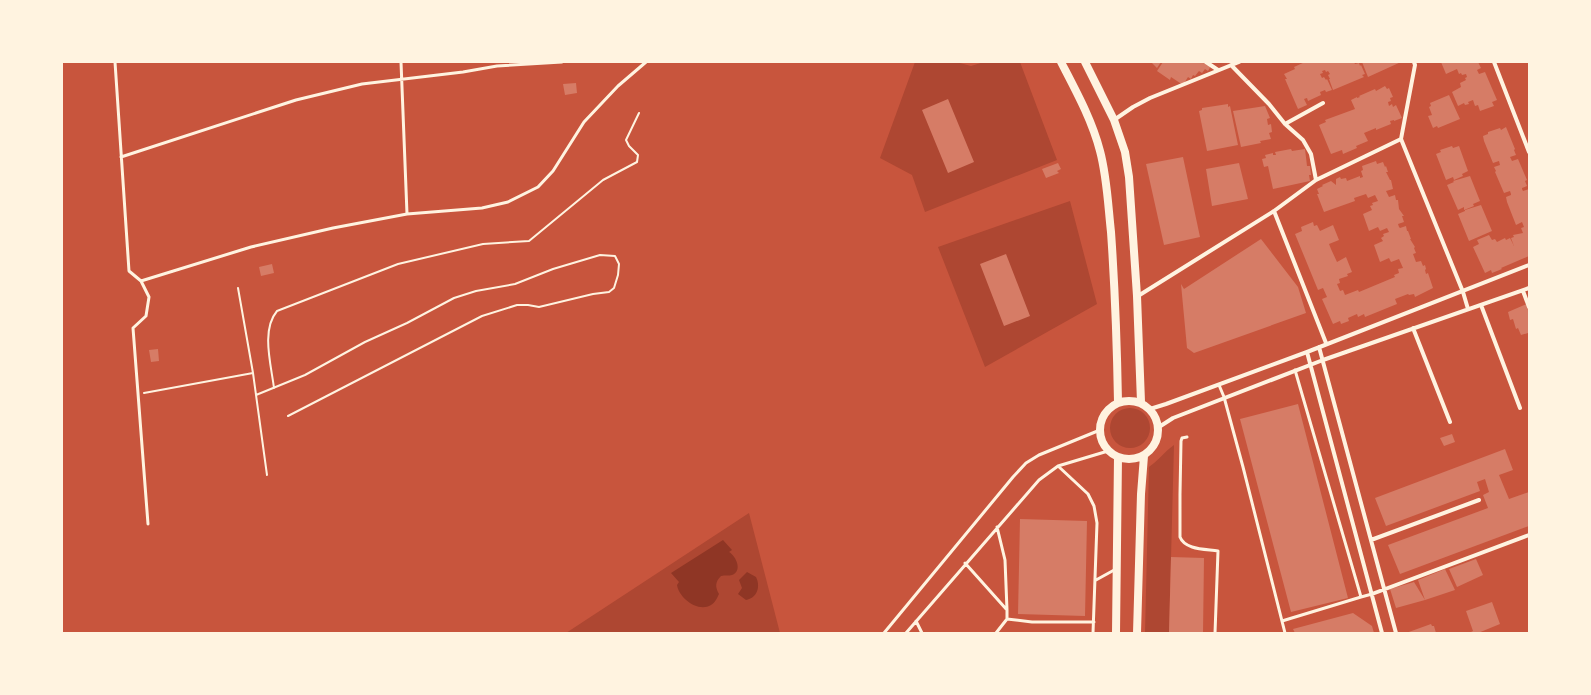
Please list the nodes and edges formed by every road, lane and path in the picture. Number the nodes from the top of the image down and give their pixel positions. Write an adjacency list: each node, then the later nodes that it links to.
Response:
1 (114, 62): 20 (lane)
2 (401, 62): 13 (lane)
3 (562, 62): 13 (lane)
4 (646, 62): 23 (lane)
5 (1061, 62): 47 (main road)
6 (1085, 62): 16 (main road)
7 (1206, 62): 12 (street)
8 (1239, 62): 11 (street)
9 (1414, 62): 18 (street)
10 (1494, 62): 19 (street)
11 (1231, 65): 12 (street); 17 (street)
12 (1218, 70): 16 (street)
13 (403, 80): 20 (lane); 23 (lane)
14 (1323, 103): 17 (street)
15 (639, 113): 43 (path)
16 (1114, 120): 30 (main road)
17 (1286, 124): 21 (street)
18 (1401, 139): 21 (street); 29 (street)
19 (1529, 152)
20 (121, 157): 25 (lane)
21 (1316, 180): 22 (street)
22 (1274, 211): 30 (street); 35 (street)
23 (407, 214): 25 (lane)
24 (1529, 265): 29 (street)
25 (142, 281): 44 (lane)
26 (238, 288): 41 (path)
27 (1529, 288): 28 (street)
28 (1523, 291): 31 (street); 32 (street)
29 (1463, 292): 33 (street); 35 (street)
30 (1137, 296): 48 (main road)
31 (1481, 305): 33 (street); 49 (street)
32 (1529, 307)
33 (1468, 309): 34 (street)
34 (1413, 328): 38 (street); 52 (street)
35 (1326, 343): 36 (street)
36 (1319, 347): 37 (street); 38 (street)
37 (1307, 352): 39 (street); 42 (street)
38 (1323, 360): 39 (street); 65 (street)
39 (1310, 365): 40 (street); 70 (street)
40 (1295, 370): 46 (street); 71 (lane)
41 (253, 373): 44 (path); 45 (path)
42 (1219, 385): 46 (lane); 50 (street)
43 (274, 388): 45 (path); 51 (path)
44 (139, 394): 62 (lane)
45 (256, 395): 60 (path)
46 (1224, 397): 53 (street); 75 (lane)
47 (1118, 402): 48 (main road); 54 (main road)
48 (1141, 402): 50 (main road)
49 (1520, 408)
50 (1150, 409): 53 (main road)
51 (288, 416)
52 (1450, 422)
53 (1159, 427): 57 (main road)
54 (1100, 430): 56 (main road); 77 (lane)
55 (1187, 436): 84 (lane)
56 (1108, 451): 58 (main road); 59 (lane)
57 (1144, 456): 58 (main road); 83 (main road)
58 (1118, 457): 67 (main road)
59 (1058, 466): 63 (lane); 68 (lane)
60 (267, 475)
61 (1479, 500): 65 (street)
62 (148, 524)
63 (997, 526): 66 (lane); 72 (lane)
64 (1529, 536): 69 (street)
65 (1371, 540): 69 (street)
66 (965, 563): 72 (lane); 74 (lane)
67 (1118, 568): 68 (lane); 82 (main road)
68 (1096, 580): 76 (lane)
69 (1383, 590): 70 (street); 87 (street)
70 (1372, 594): 71 (lane); 86 (street)
71 (1361, 597): 75 (lane)
72 (1007, 610): 73 (lane)
73 (1007, 619): 76 (lane); 80 (lane)
74 (916, 620): 78 (lane); 79 (lane)
75 (1282, 621): 85 (lane)
76 (1094, 622): 81 (lane)
77 (884, 633)
78 (906, 633)
79 (922, 633)
80 (996, 633)
81 (1093, 633)
82 (1116, 633)
83 (1137, 633)
84 (1215, 633)
85 (1285, 633)
86 (1382, 633)
87 (1396, 633)

